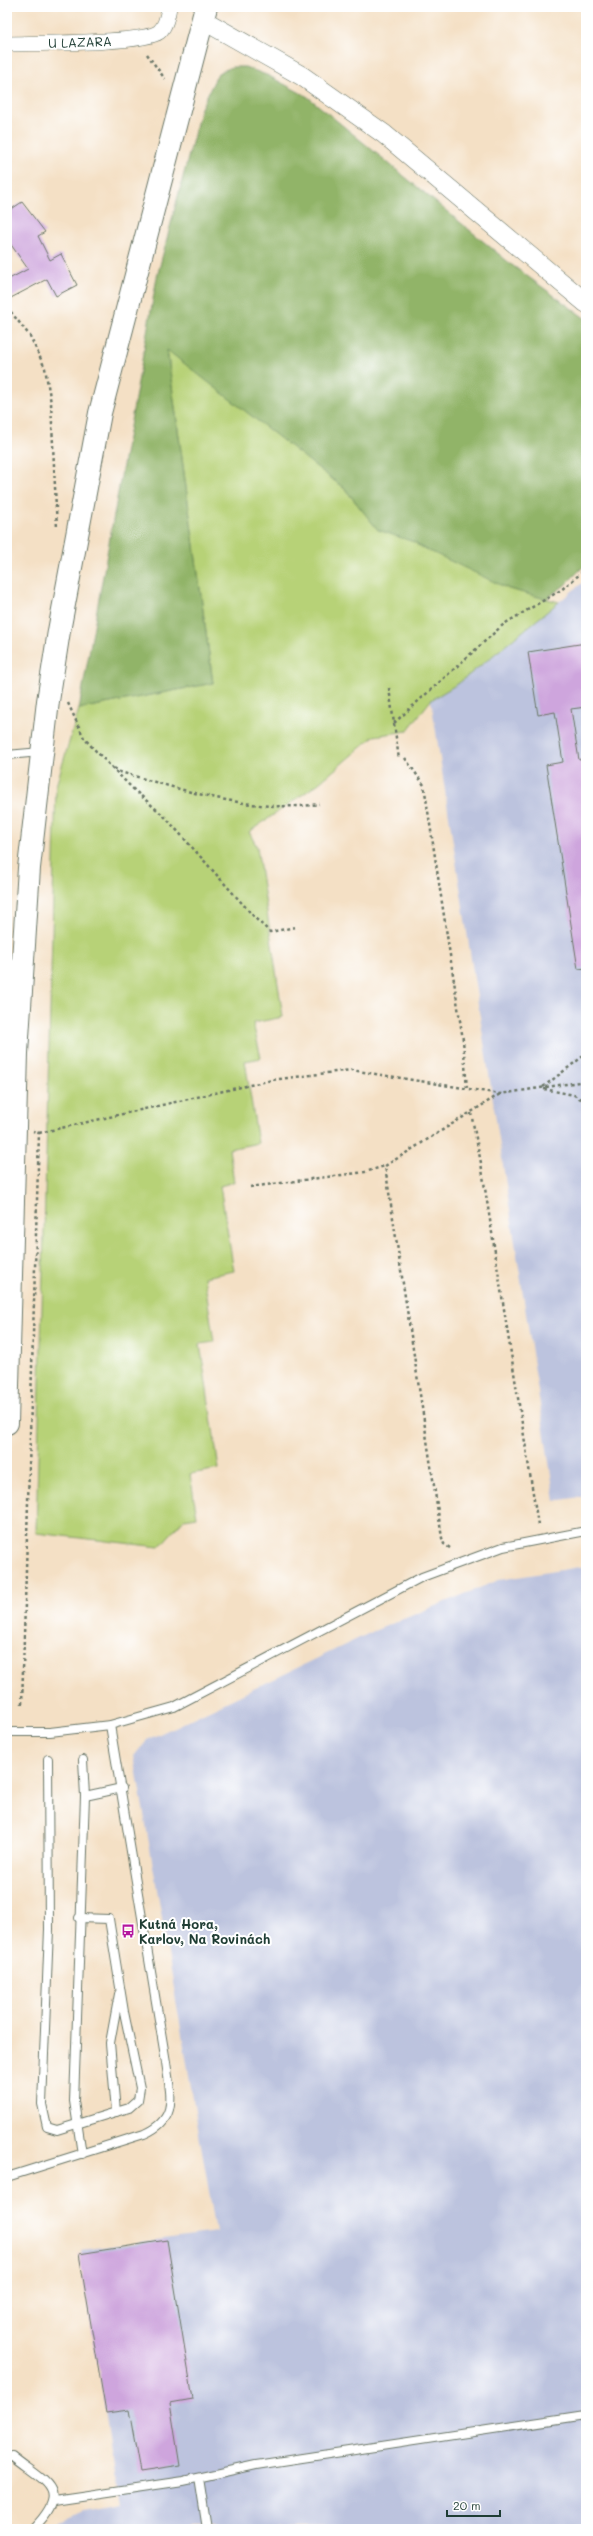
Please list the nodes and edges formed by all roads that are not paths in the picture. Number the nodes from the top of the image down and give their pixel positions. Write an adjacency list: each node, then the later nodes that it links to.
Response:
1 (169, 7): 3 (street, U LAZARA)
2 (205, 14): 4 (street); 5 (main road)
3 (7, 44)
4 (586, 303)
5 (42, 752): 6 (lane); 7 (main road)
6 (7, 755)
7 (7, 1423)
8 (586, 1531): 9 (lane)
9 (110, 1725): 10 (lane); 13 (lane)
10 (7, 1732)
11 (48, 1759): 18 (lane)
12 (83, 1760): 14 (lane)
13 (122, 1788): 14 (lane); 19 (lane)
14 (85, 1796): 15 (lane)
15 (79, 1918): 16 (lane); 18 (lane)
16 (120, 1987): 17 (lane); 17 (lane)
17 (116, 2112): 18 (lane)
18 (77, 2125): 19 (lane)
19 (82, 2154): 20 (lane)
20 (7, 2177)
21 (586, 2415): 23 (lane)
22 (7, 2456): 24 (lane)
23 (199, 2478): 24 (lane); 26 (lane)
24 (54, 2500): 25 (lane)
25 (33, 2529)
26 (207, 2529)

